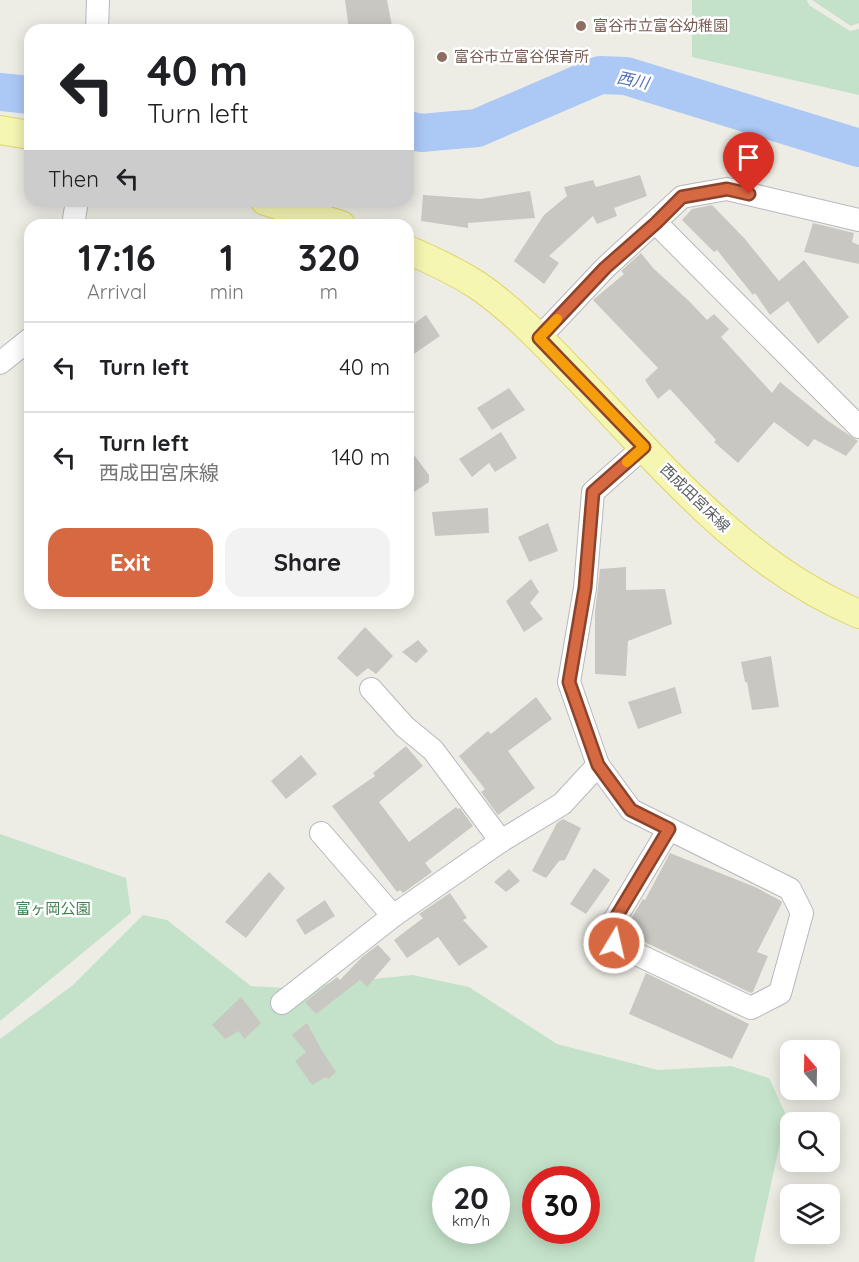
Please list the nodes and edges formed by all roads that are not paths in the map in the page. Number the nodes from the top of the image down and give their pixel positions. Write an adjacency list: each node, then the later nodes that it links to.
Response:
1 (98, 0): 2 (street)
2 (97, 24)
3 (0, 130): 4 (main road)
4 (24, 134)
5 (284, 207): 6 (main road)
6 (322, 219)
7 (859, 220): 8 (street)
8 (656, 223): 10 (street); 13 (street)
9 (414, 252): 10 (main road, 西成田宮床線)
10 (539, 338): 14 (main road, 西成田宮床線)
11 (24, 344): 12 (street)
12 (0, 363)
13 (859, 427)
14 (644, 447): 15 (main road, 西成田宮床線); 17 (street)
15 (859, 614)
16 (371, 689): 20 (street)
17 (598, 765): 18 (street); 20 (street)
18 (669, 829): 18 (street)
19 (321, 833): 21 (street)
20 (501, 841): 21 (street)
21 (393, 915): 22 (street)
22 (282, 1003)

